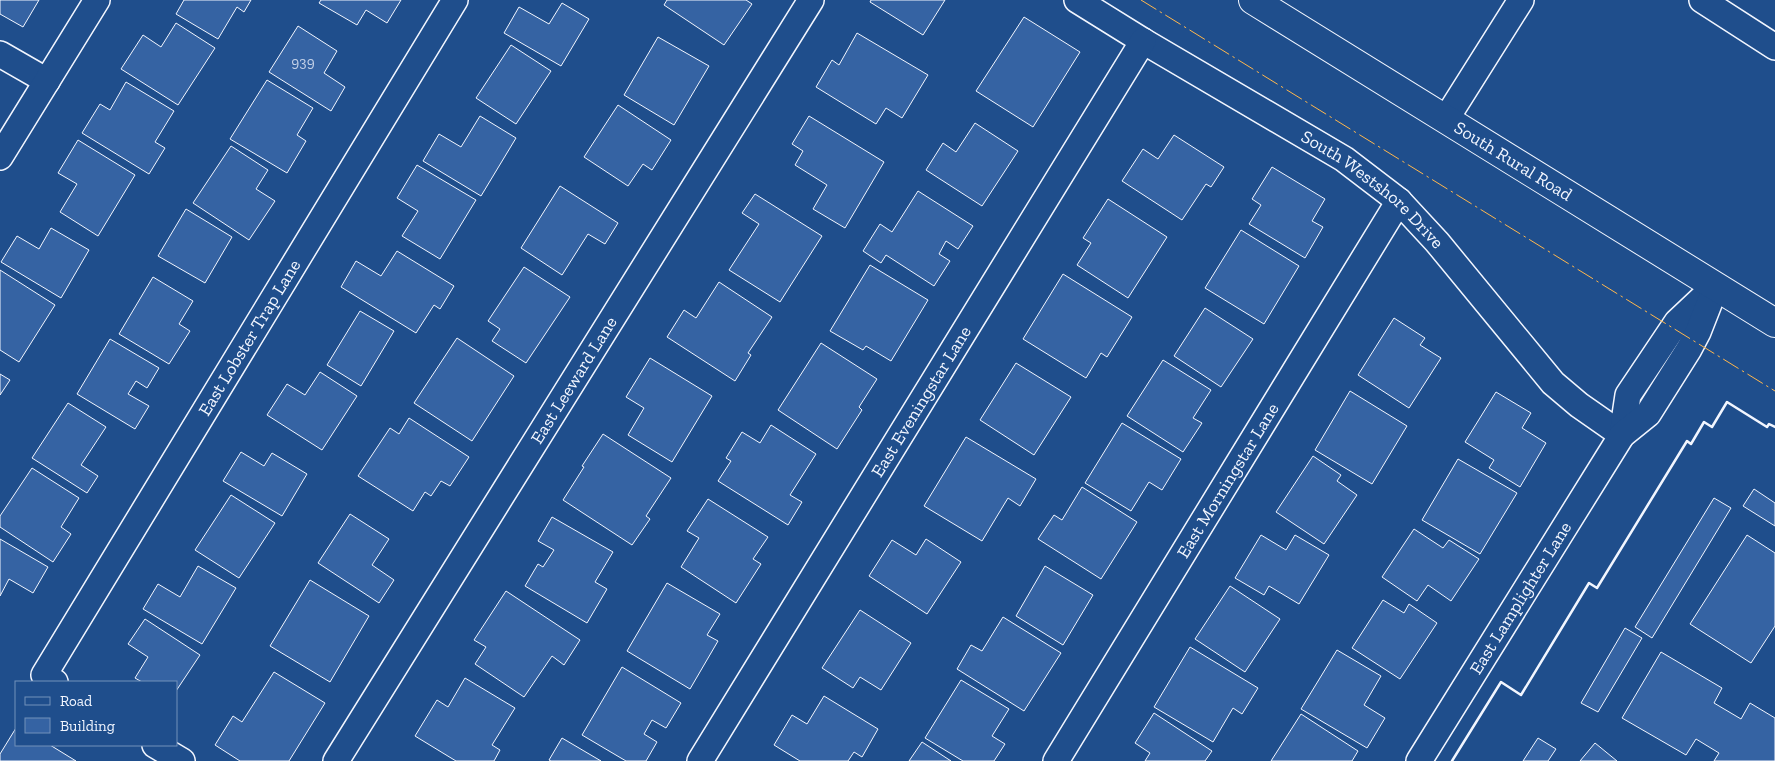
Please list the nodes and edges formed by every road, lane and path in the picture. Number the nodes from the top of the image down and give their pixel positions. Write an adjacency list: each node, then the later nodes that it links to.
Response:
1 (97, 0): 11 (street)
2 (455, 0): 18 (street, East Lobster Trap Lane)
3 (811, 0): 21 (street, East Leeward Lane)
4 (1077, 0): 8 (street, South Westshore Drive)
5 (1253, 0): 12 (main road, South Rural Road)
6 (1521, 0): 12 (street)
7 (1702, 0): 9 (street)
8 (1143, 41): 14 (street, South Westshore Drive); 22 (street, East Eveningstar Lane)
9 (1775, 47)
10 (0, 54): 11 (street)
11 (47, 81): 13 (street)
12 (1446, 119): 15 (main road, South Rural Road)
13 (0, 157)
14 (1399, 201): 17 (street, South Westshore Drive); 23 (street, East Morningstar Lane)
15 (1716, 286): 16 (main road, South Rural Road); 17 (street, East Lamplighter Lane)
16 (1775, 322)
17 (1622, 435): 24 (street, East Lamplighter Lane)
18 (49, 679)
19 (157, 746): 20 (street)
20 (182, 761)
21 (336, 761)
22 (700, 761)
23 (1056, 761)
24 (1419, 761)

